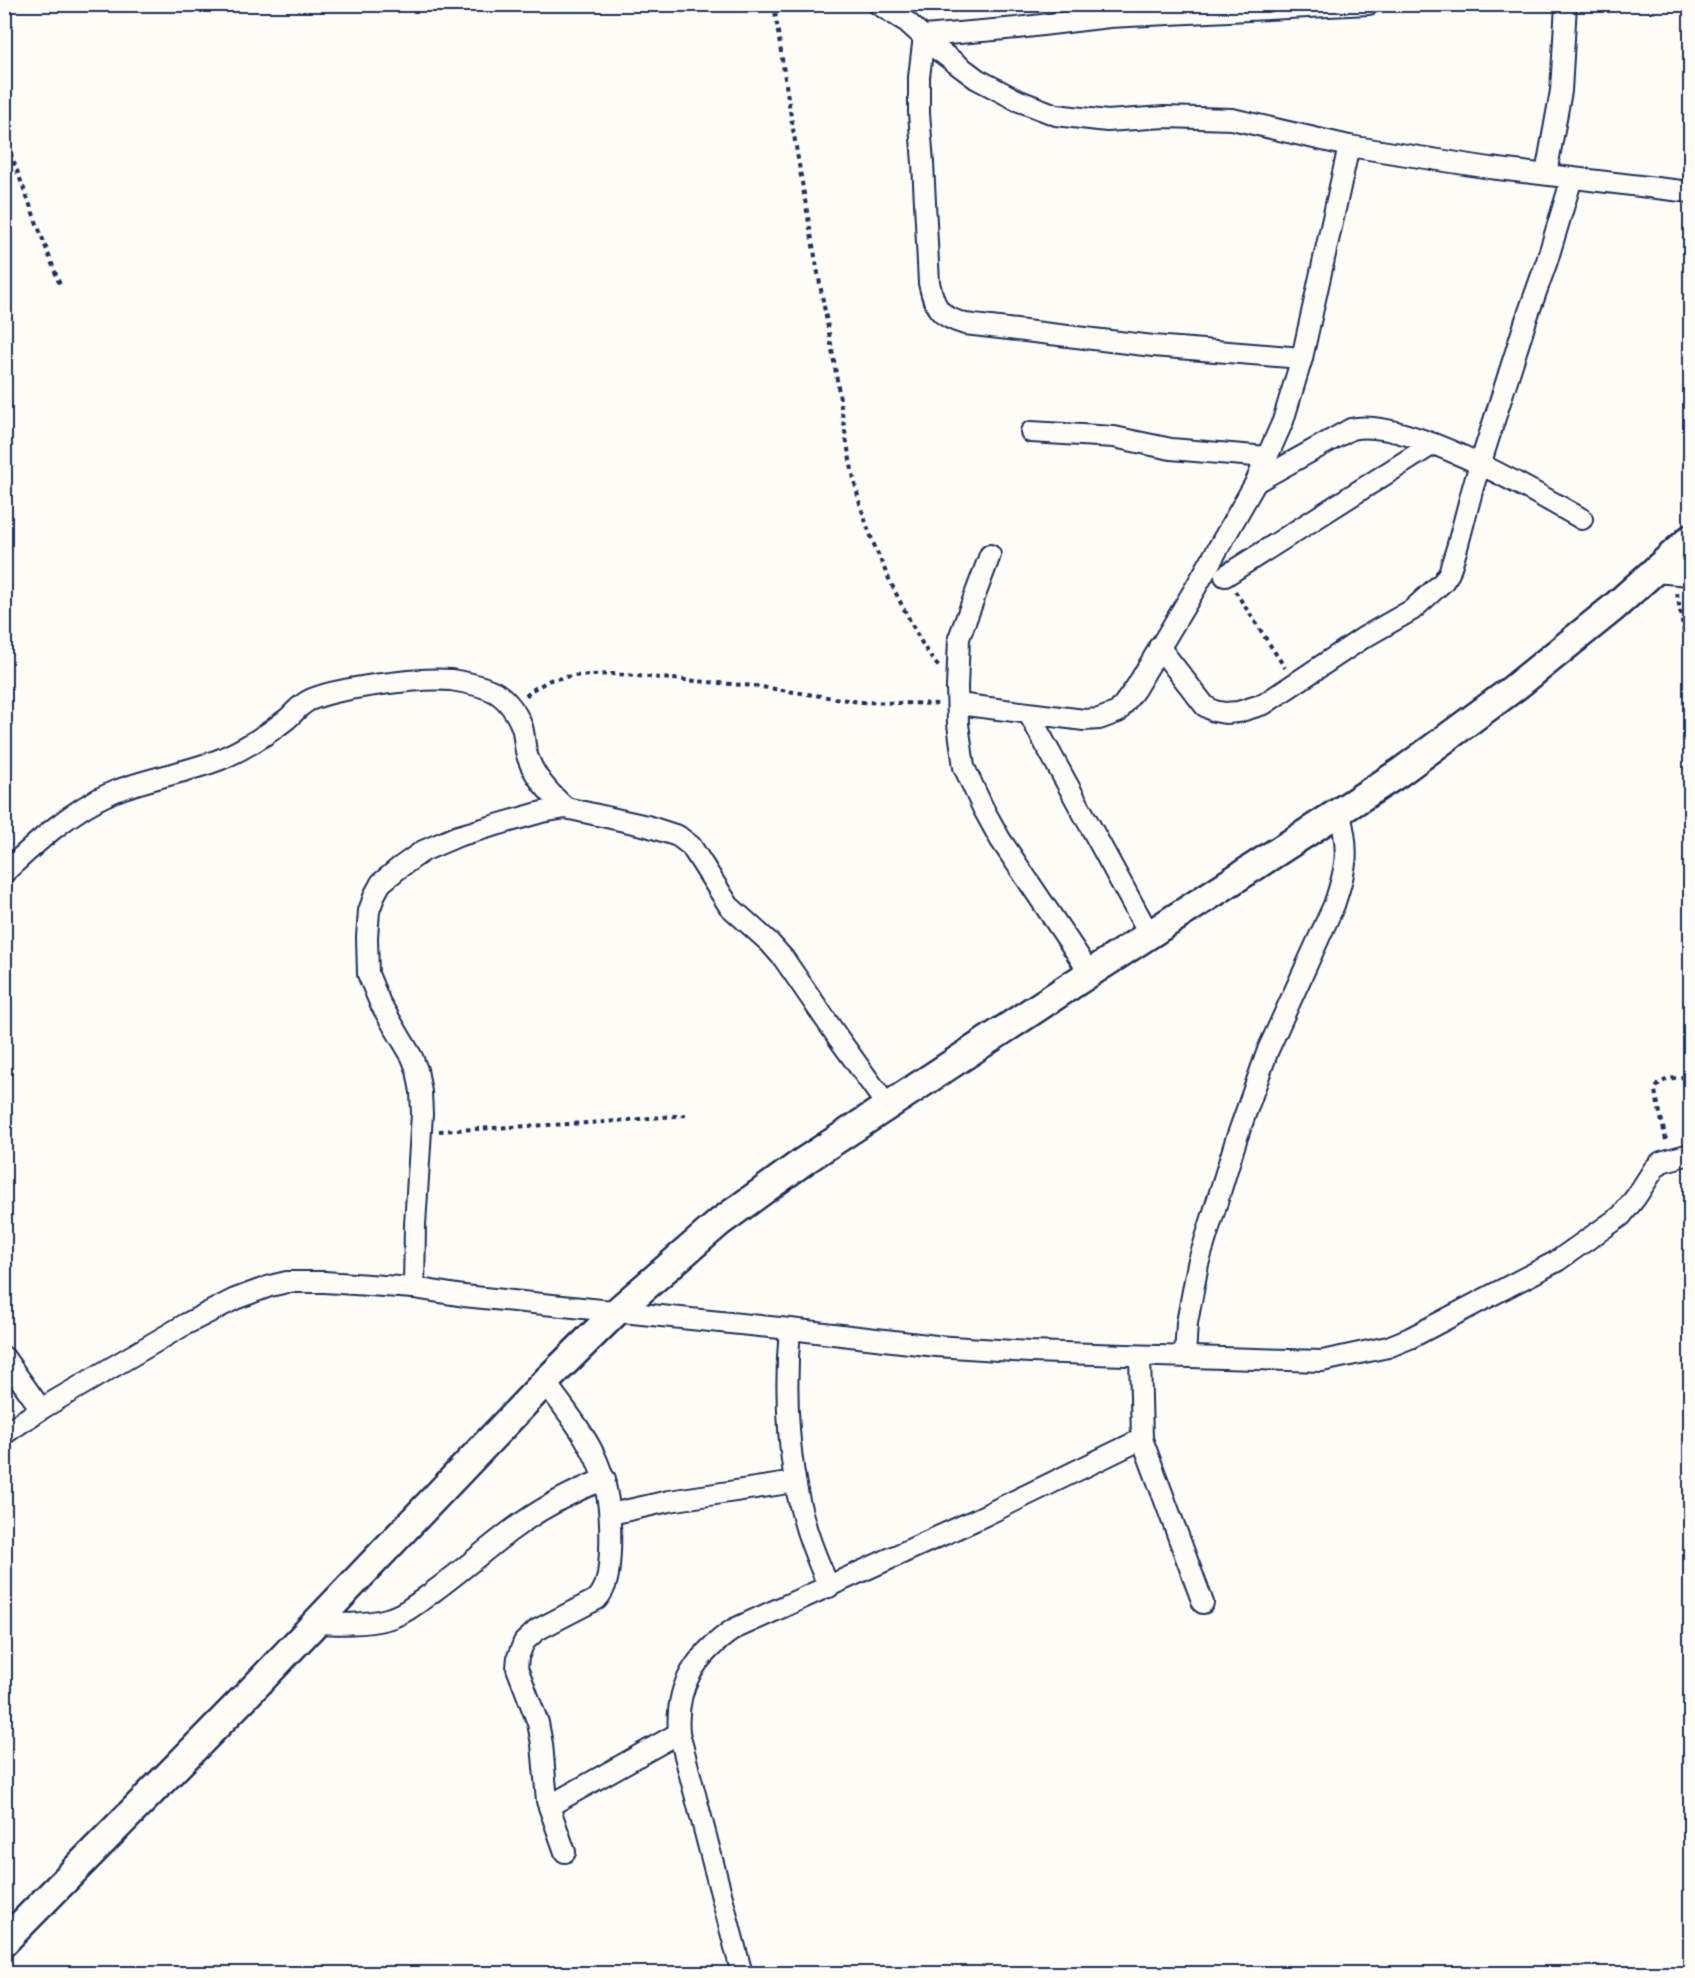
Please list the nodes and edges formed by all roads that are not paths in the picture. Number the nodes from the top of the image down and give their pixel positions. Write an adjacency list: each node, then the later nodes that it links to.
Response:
1 (878, 4): 5 (street)
2 (1369, 4): 4 (street)
3 (1566, 4): 7 (street)
4 (1207, 8): 5 (street)
5 (924, 36): 6 (street); 10 (street)
6 (1349, 146): 7 (street); 10 (street)
7 (1546, 174): 8 (street)
8 (1572, 178): 9 (street); 14 (street)
9 (1690, 192)
10 (1302, 358): 13 (street)
11 (1031, 432): 13 (street)
12 (1433, 444): 14 (street); 15 (street); 20 (street)
13 (1267, 457): 15 (street)
14 (1480, 466): 16 (street); 21 (street)
15 (1256, 482): 21 (street)
16 (1582, 519)
17 (1690, 539): 19 (street)
18 (990, 555): 22 (street)
19 (1673, 574): 25 (street)
20 (1225, 576)
21 (1159, 647): 23 (street)
22 (957, 695): 23 (street); 28 (street)
23 (1029, 714): 27 (street)
24 (566, 808): 26 (street); 29 (street); 31 (street)
25 (1339, 811): 27 (street); 35 (street)
26 (4, 873)
27 (1149, 934): 28 (street)
28 (1090, 973): 29 (street)
29 (888, 1107): 32 (street)
30 (1690, 1155): 35 (street)
31 (414, 1288): 32 (street); 38 (street)
32 (615, 1312): 33 (street); 37 (street)
33 (790, 1329): 34 (street); 42 (street)
34 (1140, 1356): 35 (street); 40 (street)
35 (1185, 1356)
36 (4, 1357): 38 (street)
37 (545, 1382): 41 (street); 46 (street)
38 (41, 1409): 39 (street)
39 (4, 1434)
40 (1142, 1439): 44 (street); 45 (street)
41 (605, 1479): 43 (street); 46 (street)
42 (795, 1482): 43 (street); 44 (street)
43 (610, 1514): 48 (street)
44 (829, 1587): 47 (street)
45 (1203, 1603)
46 (315, 1623): 50 (street)
47 (679, 1733): 48 (street); 51 (street)
48 (549, 1806): 49 (street)
49 (565, 1852)
50 (4, 1942)
51 (742, 1974)

